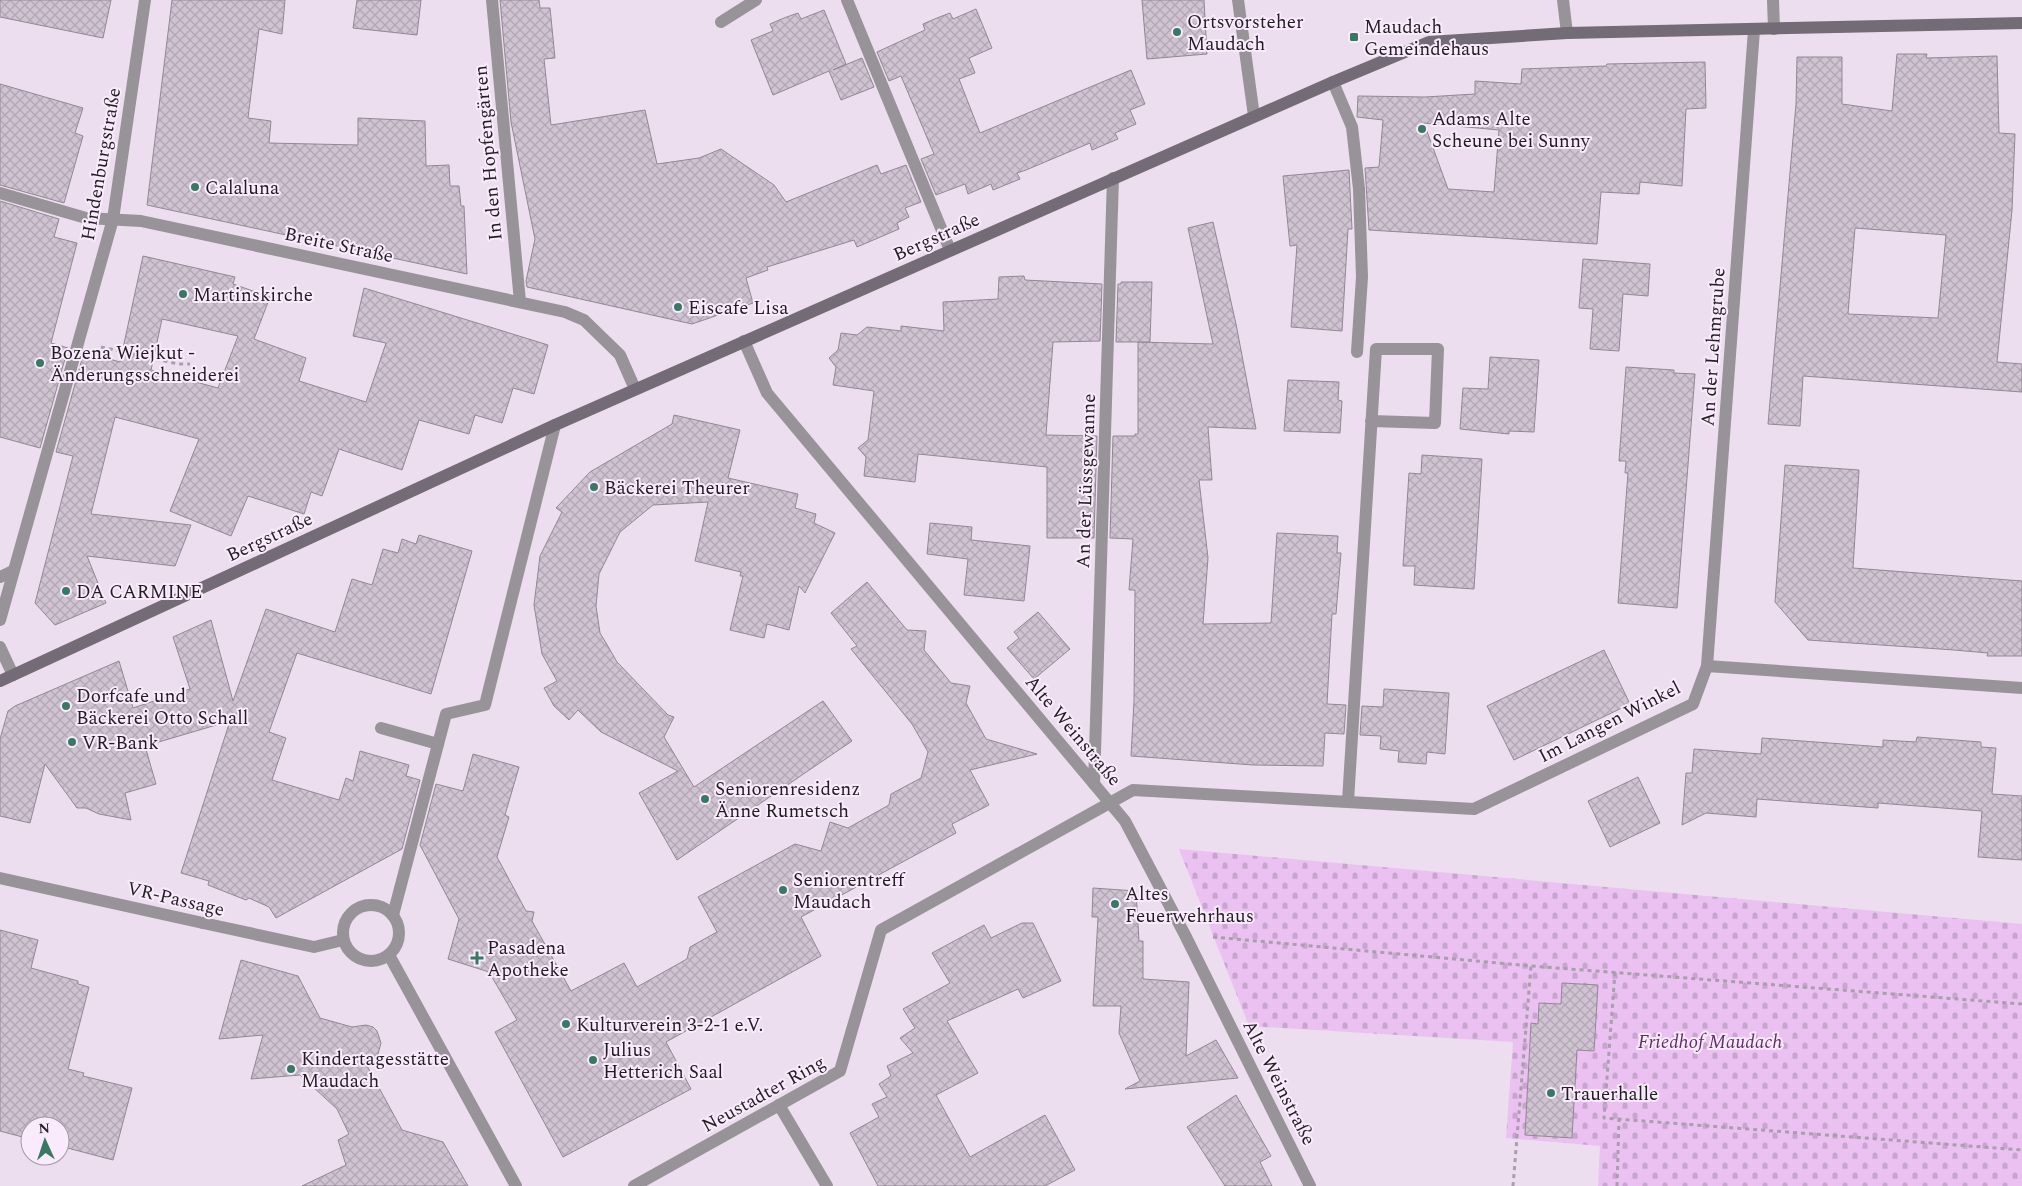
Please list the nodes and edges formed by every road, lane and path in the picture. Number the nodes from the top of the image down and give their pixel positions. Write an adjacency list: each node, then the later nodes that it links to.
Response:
1 (145, 0): 17 (street, Hindenburgstraße)
2 (492, 0): 19 (street, In den Hopfengärten)
3 (756, 0): 8 (street)
4 (847, 0): 18 (street)
5 (1238, 0): 14 (street)
6 (1563, 0): 12 (street)
7 (1773, 0): 10 (street)
8 (721, 22)
9 (2022, 23): 10 (street, Bergstraße)
10 (1774, 29): 11 (street, Bergstraße)
11 (1754, 30): 12 (street, Bergstraße); 31 (street, An der Lehmgrube)
12 (1567, 33): 13 (street, Bergstraße)
13 (1333, 82): 14 (street, Bergstraße); 22 (street)
14 (1254, 116): 15 (street, Bergstraße)
15 (1113, 178): 18 (street, Bergstraße); 37 (street, An der Lüssgewanne)
16 (0, 193): 17 (street, Breite Straße)
17 (113, 219): 19 (street, Breite Straße); 27 (street, Hindenburgstraße)
18 (950, 250): 20 (street, Bergstraße)
19 (520, 302): 24 (street, Breite Straße)
20 (744, 341): 24 (street, Bergstraße); 37 (street, Alte Weinstraße)
21 (126, 352): 23 (path)
22 (1357, 352)
23 (190, 364)
24 (635, 390): 26 (street, Bergstraße)
25 (1371, 421): 25 (street); 38 (street)
26 (555, 425): 32 (street, Bergstraße); 36 (street)
27 (14, 571): 28 (street); 29 (street, Hindenburgstraße)
28 (0, 577)
29 (0, 620)
30 (0, 647): 32 (street)
31 (1707, 666): 34 (street); 38 (street, Im Langen Winkel)
32 (13, 676): 33 (street, Bergstraße)
33 (0, 681)
34 (2022, 688)
35 (380, 728): 36 (street)
36 (438, 744): 41 (street)
37 (1094, 784): 39 (street, Alte Weinstraße)
38 (1348, 801): 39 (street, Im Langen Winkel)
39 (1110, 802): 42 (street, Alte Weinstraße); 48 (street, Neustadter Ring)
40 (0, 878): 43 (street, VR-Passage)
41 (393, 915): 43 (street); 44 (street)
42 (1185, 935): 45 (path); 54 (street, Alte Weinstraße)
43 (343, 940): 44 (street)
44 (389, 955): 51 (street)
45 (1531, 966): 46 (path); 55 (path)
46 (1615, 972): 47 (path); 49 (path)
47 (2022, 1004)
48 (779, 1105): 52 (street, Neustadter Ring); 53 (street)
49 (1620, 1120): 50 (path); 56 (path)
50 (2022, 1150)
51 (516, 1186)
52 (634, 1186)
53 (827, 1186)
54 (1310, 1186)
55 (1513, 1186)
56 (1617, 1186)

